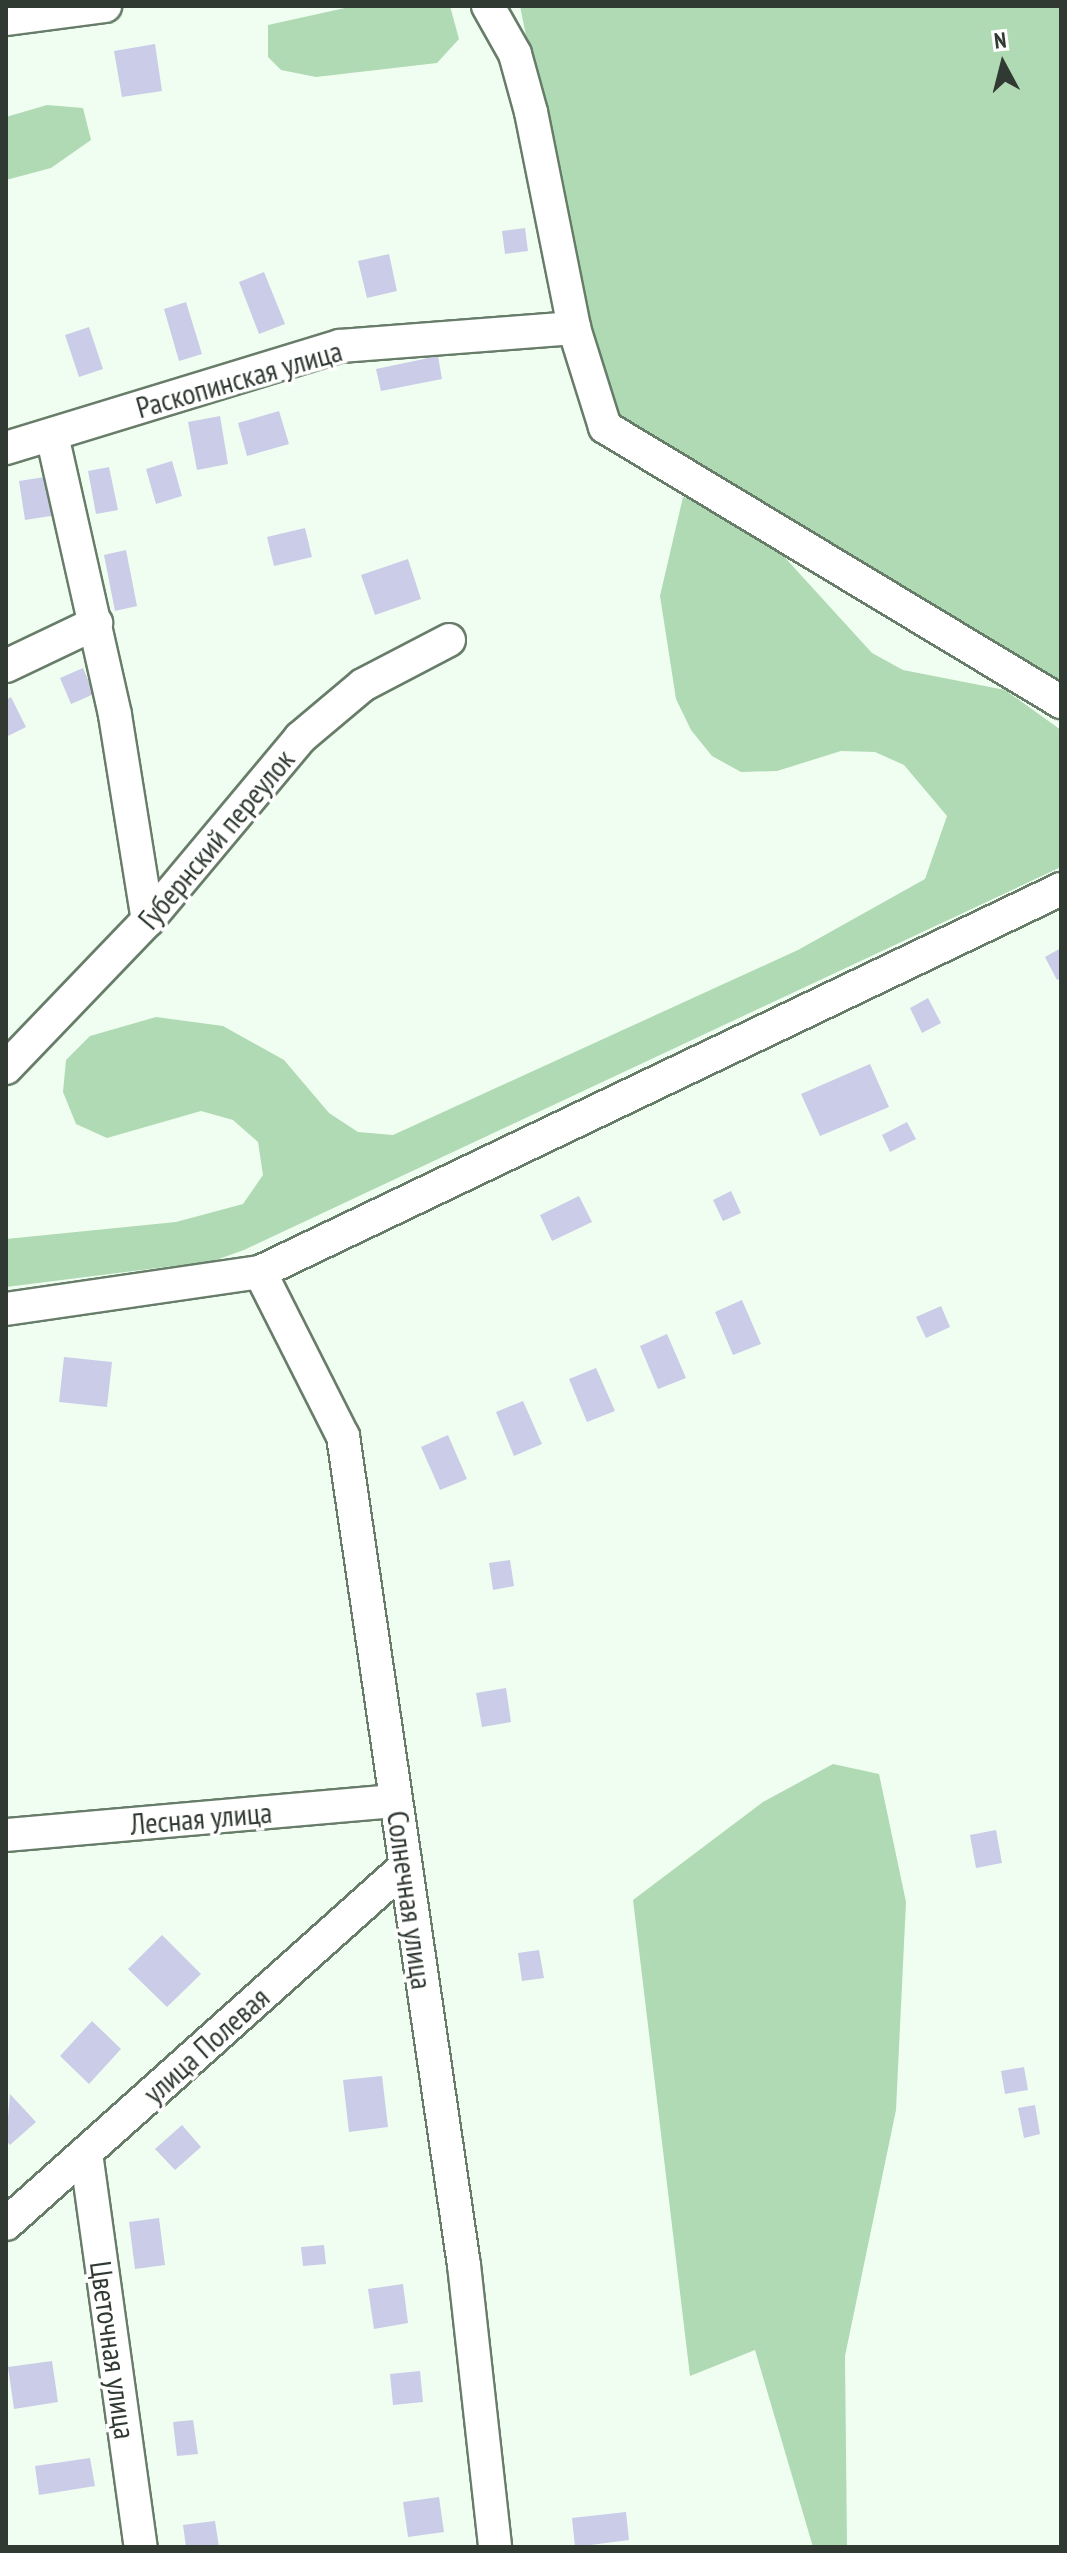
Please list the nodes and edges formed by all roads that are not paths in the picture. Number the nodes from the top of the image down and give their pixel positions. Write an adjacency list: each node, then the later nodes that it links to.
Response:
1 (105, 6): 3 (street)
2 (488, 6): 4 (street)
3 (6, 19)
4 (574, 328): 5 (street, Раскопинская улица); 10 (street)
5 (52, 435): 6 (street, Раскопинская улица); 7 (street)
6 (6, 448)
7 (96, 623): 9 (street); 12 (street)
8 (449, 640): 12 (street, Губернский переулок)
9 (6, 666)
10 (1061, 702)
11 (1061, 889): 14 (street)
12 (148, 920): 13 (street, Губернский переулок)
13 (6, 1068)
14 (260, 1272): 15 (street); 16 (street, Солнечная улица)
15 (6, 1309)
16 (396, 1801): 17 (street, Лесная улица); 18 (street, Солнечная улица)
17 (6, 1835)
18 (405, 1867): 19 (street, улица Полевая); 22 (street, Солнечная улица)
19 (86, 2153): 20 (street, улица Полевая); 21 (street, Цветочная улица)
20 (6, 2224)
21 (141, 2547)
22 (495, 2547)

